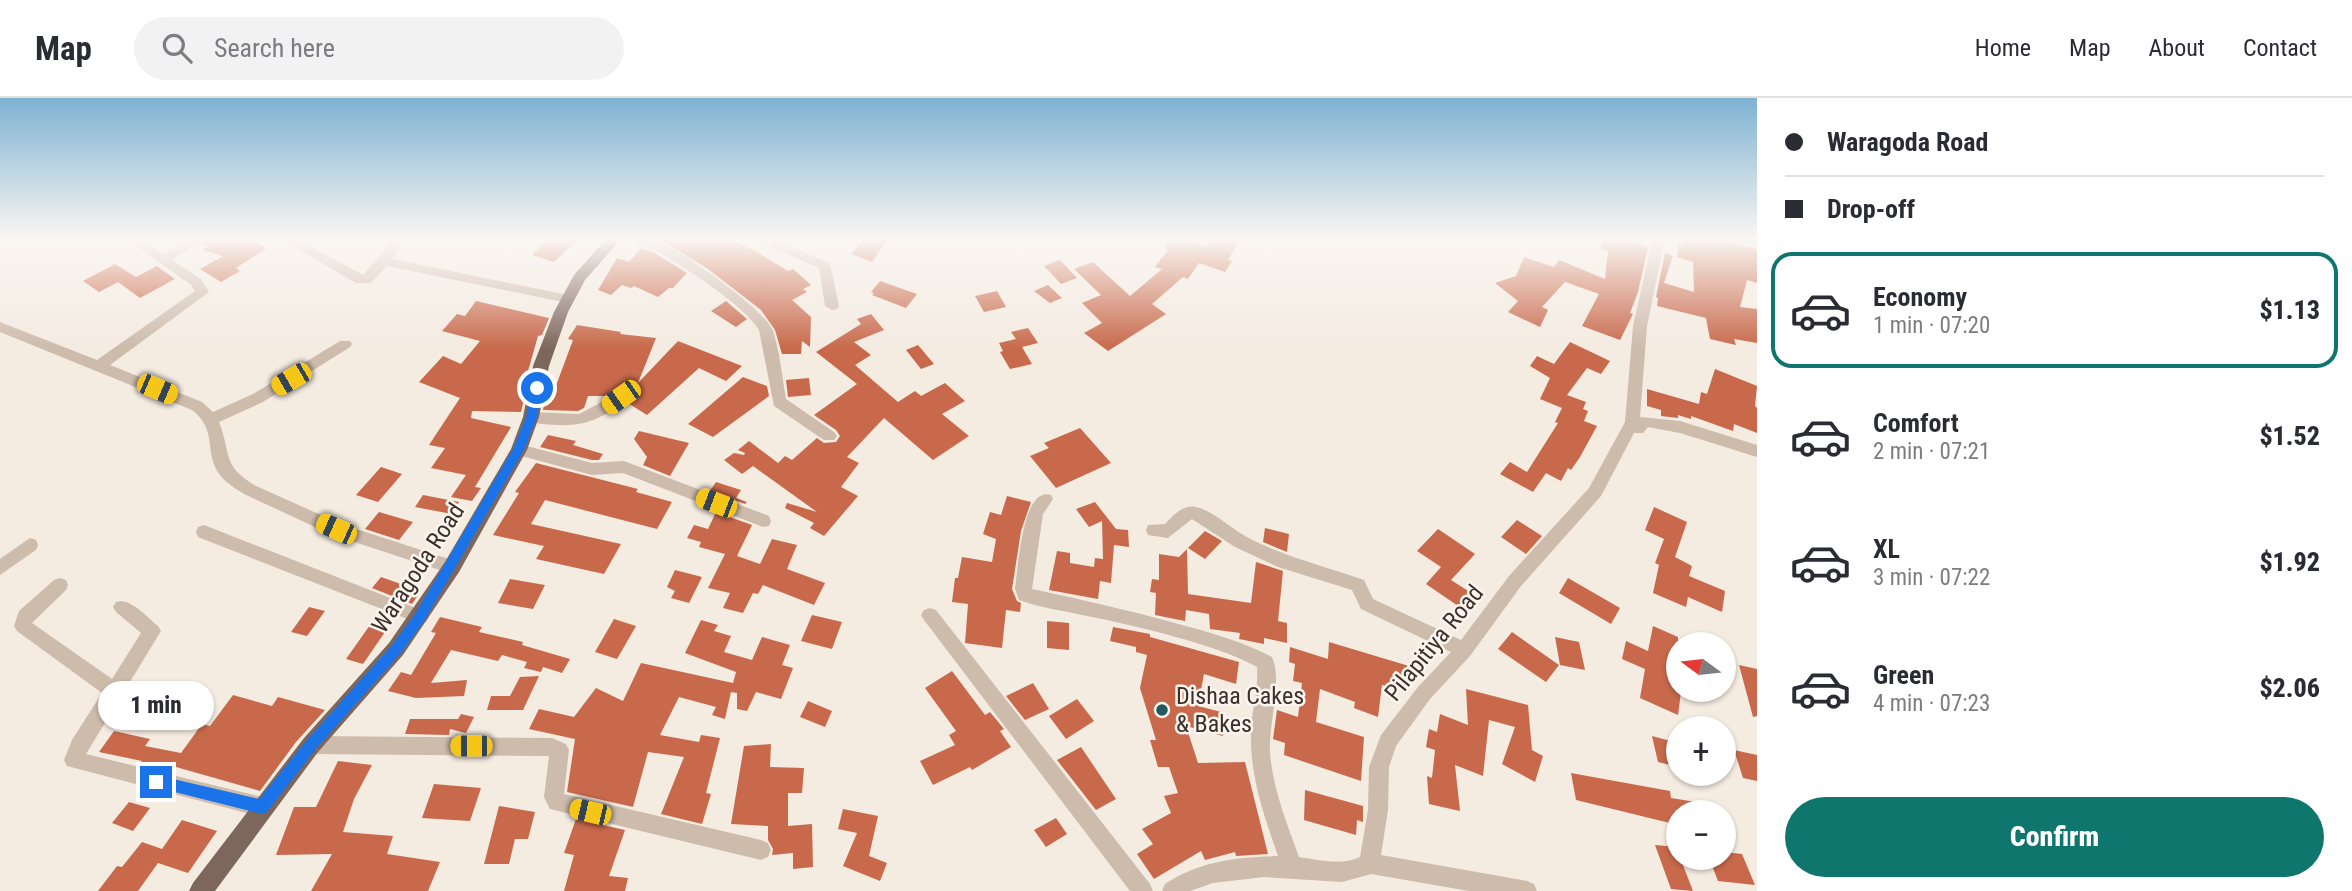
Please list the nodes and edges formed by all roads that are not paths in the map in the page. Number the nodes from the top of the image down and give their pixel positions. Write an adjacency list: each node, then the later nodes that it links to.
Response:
1 (185, 275): 13 (street)
2 (349, 275): 3 (street)
3 (371, 275)
4 (452, 275): 9 (street)
5 (582, 275): 9 (main road, Waragoda Road)
6 (701, 275): 18 (street)
7 (827, 275): 10 (street)
8 (1652, 275): 17 (street)
9 (568, 299): 15 (main road, Waragoda Road)
10 (832, 306)
11 (0, 327): 13 (street)
12 (345, 344): 16 (street)
13 (99, 366): 16 (street)
14 (621, 397): 15 (street)
15 (531, 417): 19 (main road, Waragoda Road)
16 (211, 419): 26 (street)
17 (1638, 429): 20 (street); 32 (street, Pilapitiya Road)
18 (829, 436)
19 (519, 450): 22 (street); 26 (main road, Waragoda Road)
20 (1757, 451)
21 (1045, 499): 38 (street)
22 (763, 521)
23 (1154, 530): 32 (street)
24 (204, 532): 31 (street)
25 (30, 545): 27 (street)
26 (452, 567): 31 (main road, Waragoda Road)
27 (0, 568)
28 (60, 585): 33 (street)
29 (122, 607): 33 (street)
30 (930, 615): 40 (street)
31 (420, 617): 34 (main road, Waragoda Road)
32 (1464, 650): 37 (street, Pilapitiya Road)
33 (114, 691): 35 (street)
34 (310, 745): 35 (main road, Waragoda Road); 36 (street)
35 (262, 807): 39 (main road, Waragoda Road)
36 (761, 850)
37 (1369, 863): 38 (street); 42 (street)
38 (1292, 867): 41 (street)
39 (201, 891)
40 (1143, 891)
41 (1172, 891)
42 (1527, 891)

